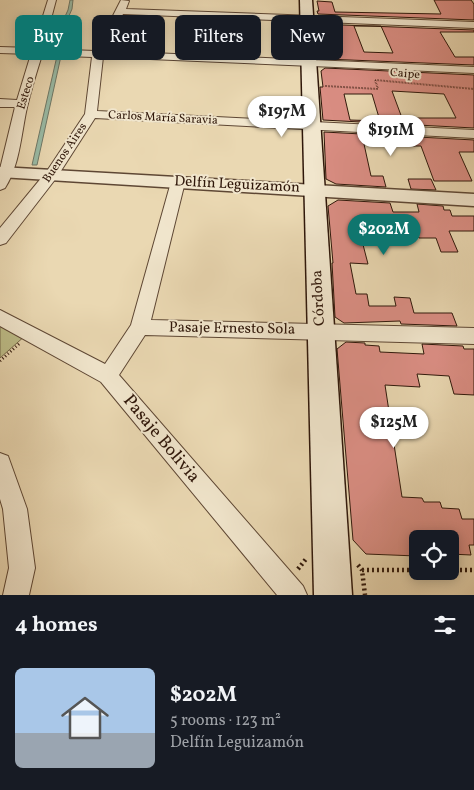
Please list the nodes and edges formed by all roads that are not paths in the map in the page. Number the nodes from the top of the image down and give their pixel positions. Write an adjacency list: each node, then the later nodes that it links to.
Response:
1 (52, 0): 4 (street, Esteco)
2 (122, 6): 3 (street)
3 (306, 9): 5 (street); 11 (main road, Córdoba)
4 (50, 15)
5 (474, 25)
6 (0, 50): 7 (street)
7 (15, 51)
8 (165, 58): 11 (street)
9 (41, 60): 14 (street, Esteco)
10 (97, 60): 15 (street, Buenos Aires)
11 (308, 64): 12 (street); 16 (main road, Córdoba)
12 (474, 70)
13 (0, 103): 14 (street)
14 (22, 104): 19 (street, Esteco)
15 (91, 114): 16 (street, Carlos María Saravia); 18 (street, Buenos Aires)
16 (312, 126): 17 (street, Carlos María Saravia); 21 (main road, Córdoba)
17 (474, 134)
18 (52, 174): 19 (street, Delfín Leguizamón); 20 (street, Delfín Leguizamón); 23 (street, Buenos Aires)
19 (2, 176)
20 (178, 182): 21 (street, Delfín Leguizamón); 25 (street)
21 (314, 190): 22 (street, Delfín Leguizamón); 26 (main road, Córdoba)
22 (474, 200)
23 (0, 239)
24 (0, 317): 28 (street, Pasaje Bolivia)
25 (140, 327): 26 (street, Pasaje Ernesto Sola); 28 (street)
26 (321, 331): 27 (street, Pasaje Ernesto Sola); 32 (main road, Córdoba)
27 (474, 336)
28 (108, 376): 31 (street, Pasaje Bolivia)
29 (0, 464): 30 (street)
30 (16, 595)
31 (294, 595)
32 (333, 595)

